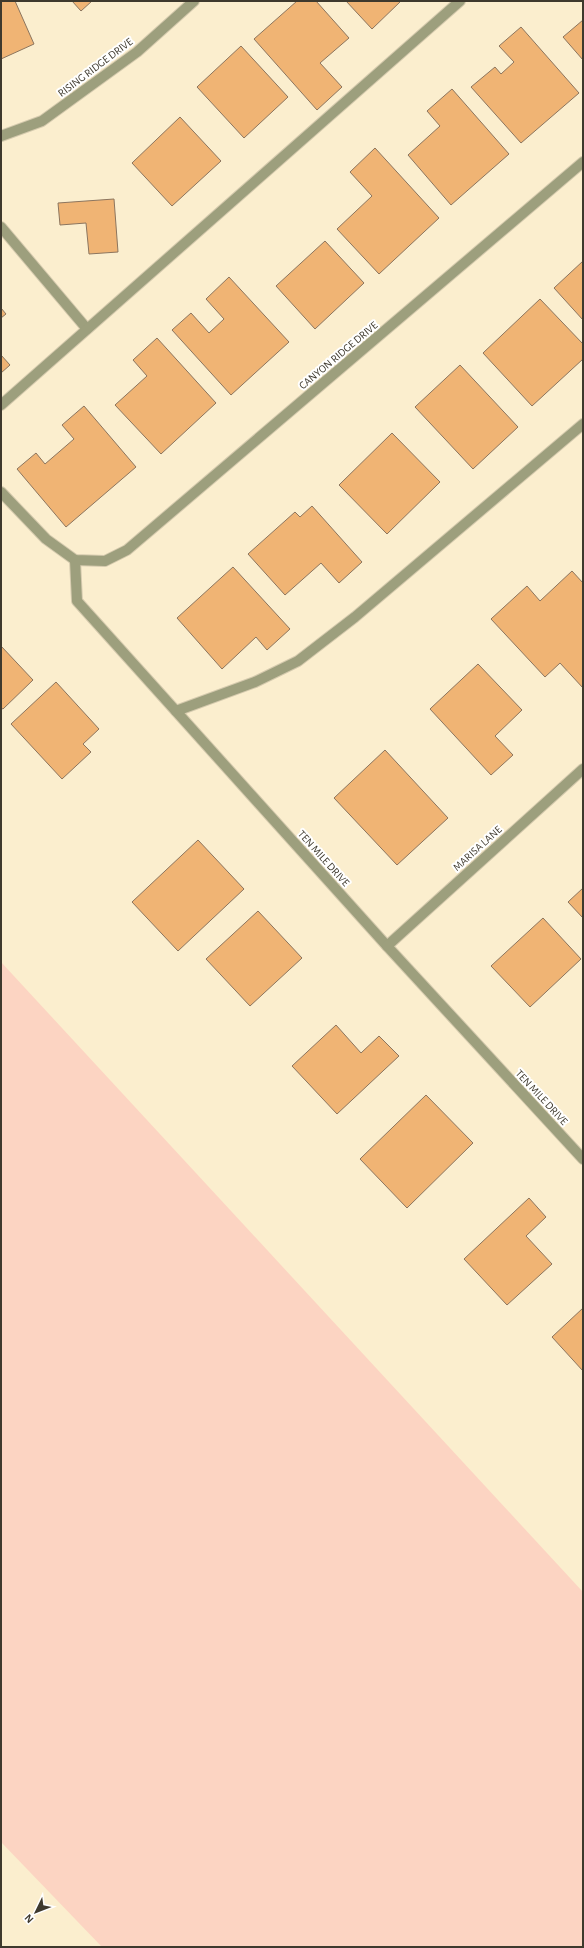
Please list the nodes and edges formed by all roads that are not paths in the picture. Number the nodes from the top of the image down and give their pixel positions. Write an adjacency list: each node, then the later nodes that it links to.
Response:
1 (194, 1): 3 (street, RISING RIDGE DRIVE)
2 (460, 1): 6 (street)
3 (1, 136)
4 (583, 162): 10 (street, CANYON RIDGE DRIVE)
5 (1, 227): 6 (street)
6 (87, 330): 7 (street)
7 (1, 405)
8 (583, 424): 11 (street)
9 (1, 492): 10 (street)
10 (75, 560): 11 (street, TEN MILE DRIVE)
11 (176, 711): 13 (street, TEN MILE DRIVE)
12 (583, 769): 13 (street, MARISA LANE)
13 (387, 946): 14 (street, TEN MILE DRIVE)
14 (583, 1159)

